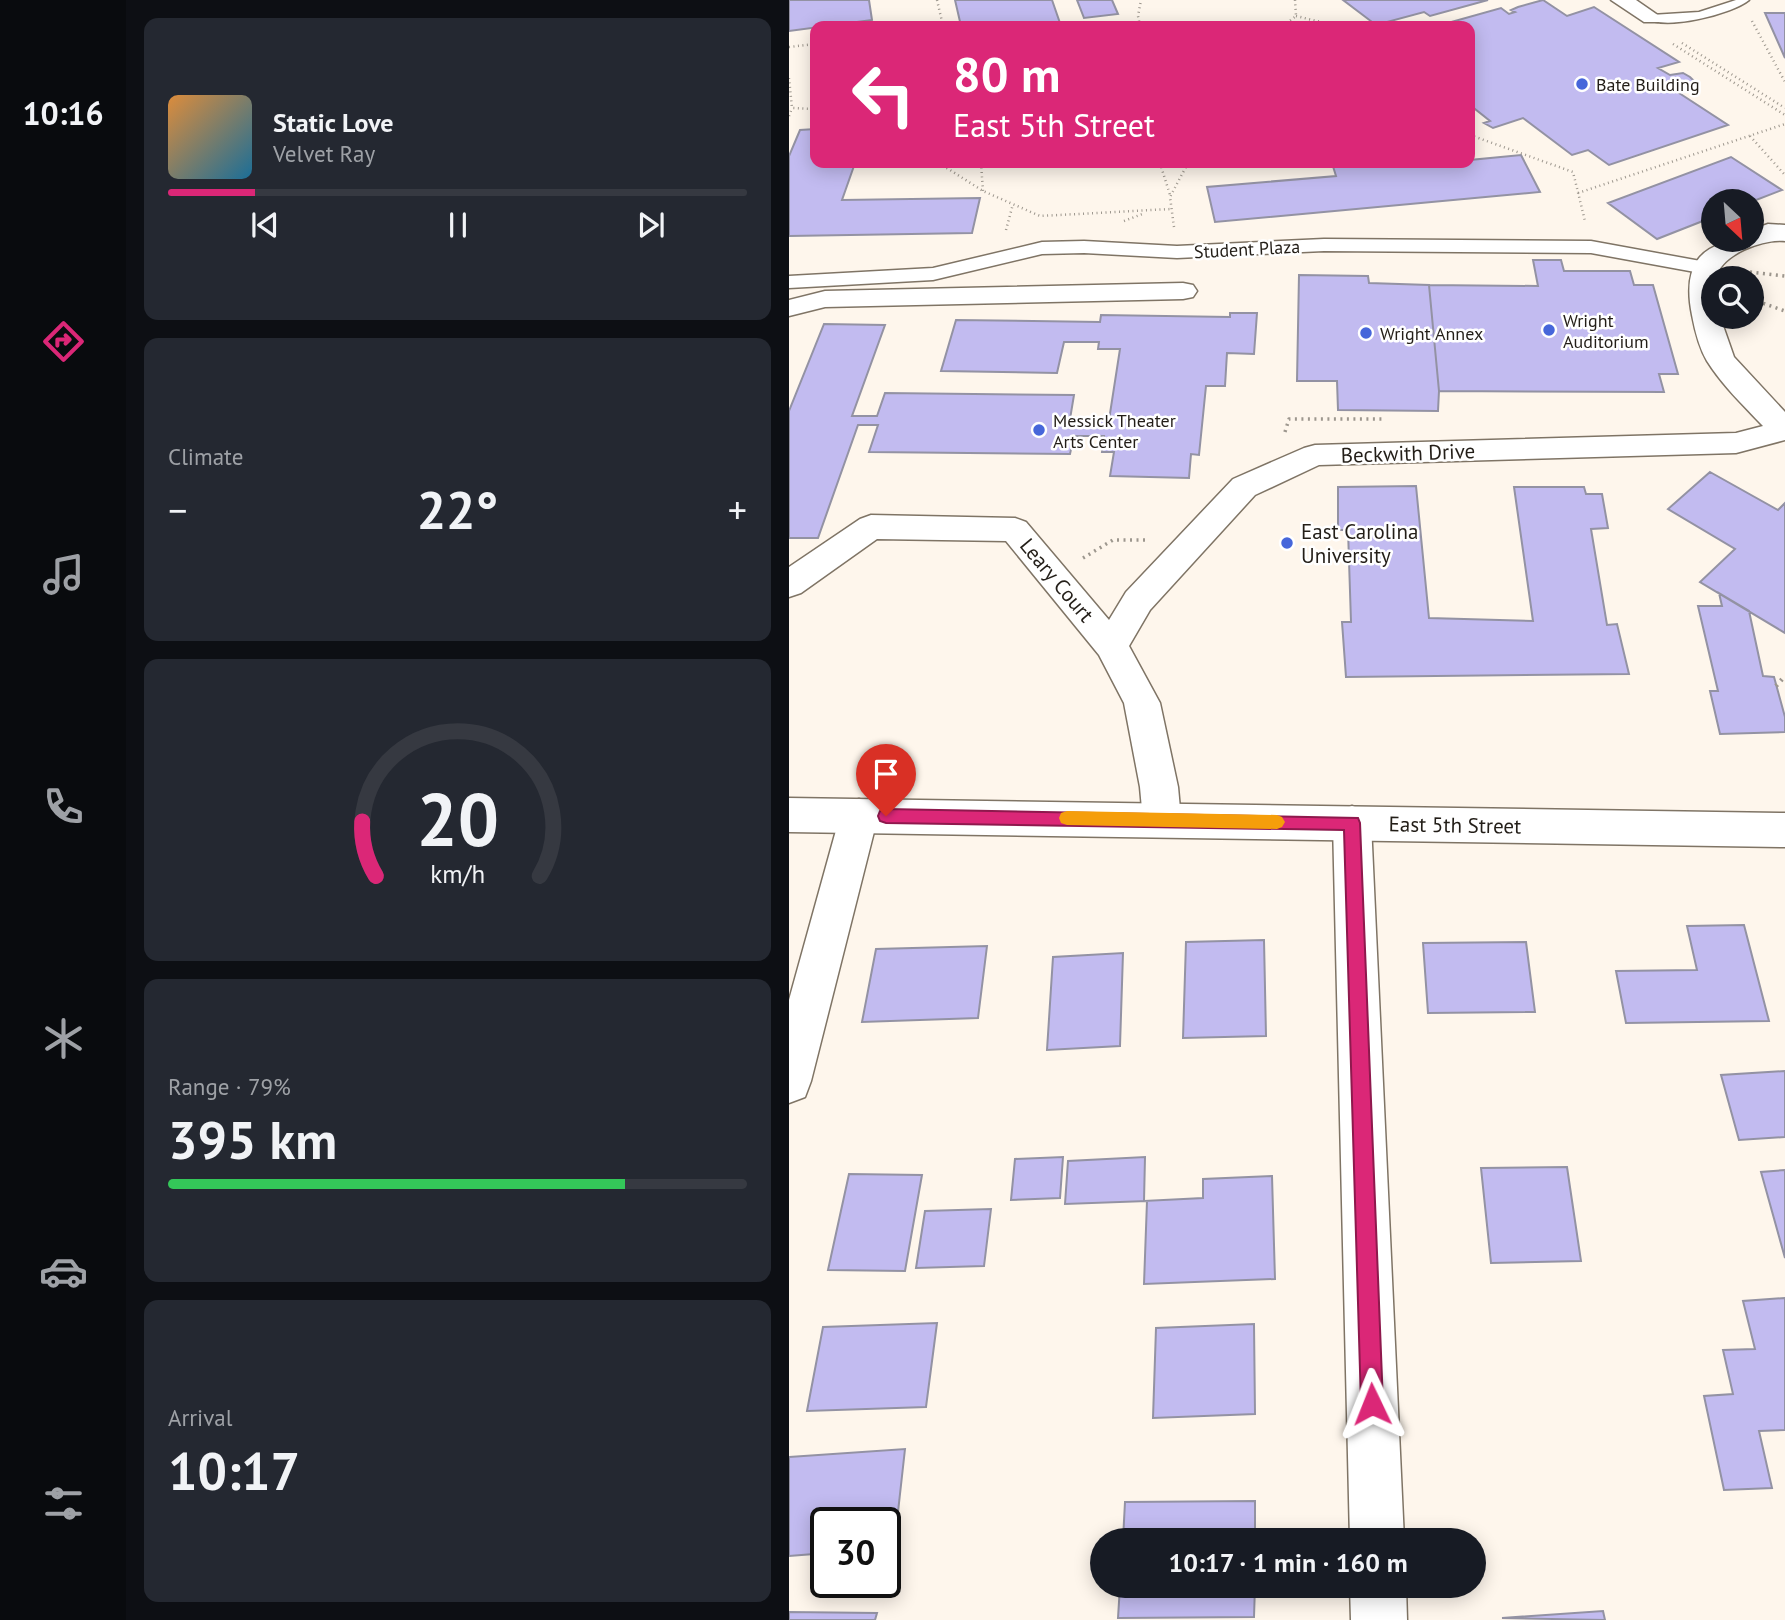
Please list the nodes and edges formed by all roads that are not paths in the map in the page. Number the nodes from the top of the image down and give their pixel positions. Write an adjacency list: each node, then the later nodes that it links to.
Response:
1 (1621, 0): 3 (street)
2 (1744, 0): 3 (lane)
3 (1651, 19)
4 (1785, 233): 5 (street)
5 (1764, 234)
6 (1722, 252): 7 (street)
7 (1708, 266)
8 (1701, 267): 9 (street, Student Plaza)
9 (789, 282)
10 (1183, 291): 11 (street)
11 (789, 308)
12 (1711, 329): 13 (street)
13 (1785, 430): 15 (street, Beckwith Drive)
14 (789, 584): 15 (street, Leary Court)
15 (1111, 646): 18 (street, Leary Court)
16 (789, 815): 17 (street, East 5th Street)
17 (859, 816): 18 (street, East 5th Street); 21 (street)
18 (1162, 820): 19 (street, East 5th Street)
19 (1352, 823): 20 (street, East 5th Street); 22 (street)
20 (1785, 830)
21 (789, 1081)
22 (1376, 1528)
23 (1378, 1598): 24 (street)
24 (1379, 1620)

